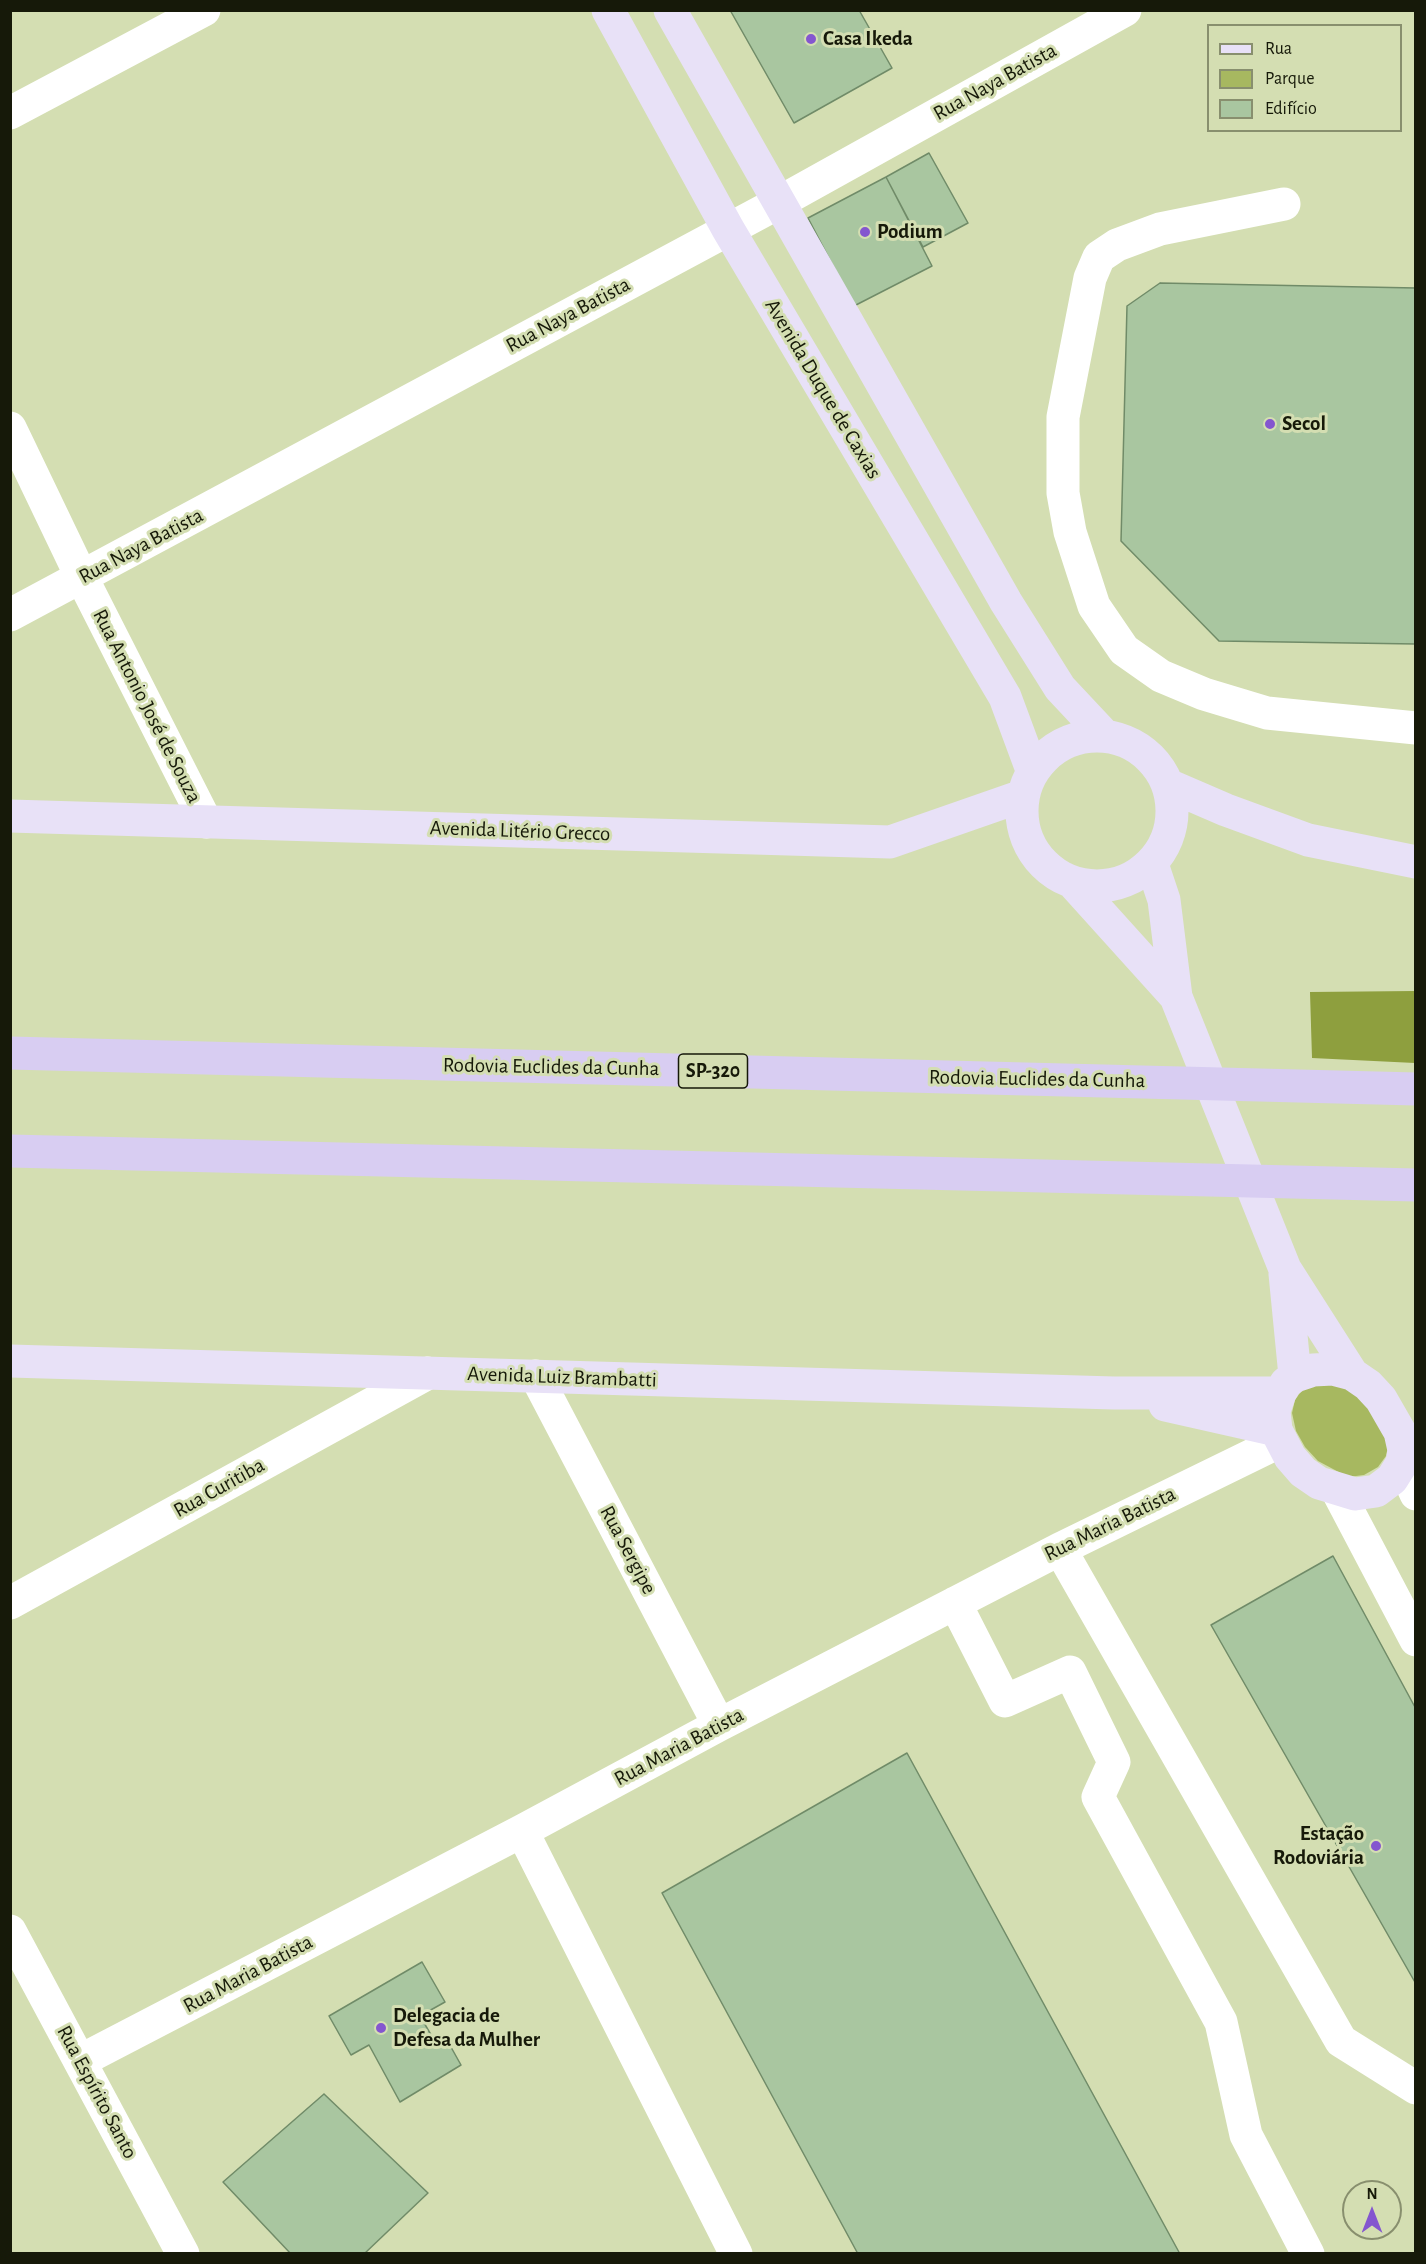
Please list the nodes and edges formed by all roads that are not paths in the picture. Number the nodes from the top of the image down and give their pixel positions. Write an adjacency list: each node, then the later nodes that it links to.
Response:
1 (204, 10): 5 (street)
2 (608, 10): 8 (main road, Avenida Duque de Caxias)
3 (669, 10): 6 (main road)
4 (1125, 10): 6 (street, Rua Naya Batista)
5 (10, 113)
6 (778, 203): 8 (street, Rua Naya Batista); 13 (main road)
7 (1284, 204): 12 (street)
8 (728, 229): 10 (street, Rua Naya Batista); 14 (main road, Avenida Duque de Caxias)
9 (10, 428): 10 (street, Rua Antonio José de Souza)
10 (82, 578): 11 (street, Rua Naya Batista); 17 (street, Rua Antonio José de Souza)
11 (10, 615)
12 (1416, 728)
13 (1105, 736): 14 (main road); 15 (main road)
14 (1027, 783): 17 (main road, Avenida Litério Grecco); 20 (main road)
15 (1168, 785): 18 (main road); 19 (main road)
16 (10, 816): 17 (main road, Avenida Litério Grecco)
17 (206, 822)
18 (1416, 862)
19 (1152, 864): 20 (main road); 21 (main road)
20 (1074, 885): 21 (main road)
21 (1176, 997): 26 (main road)
22 (10, 1053): 23 (highway, Rodovia Euclides da Cunha / SP-320)
23 (1416, 1089)
24 (10, 1151): 25 (highway)
25 (1416, 1185)
26 (1285, 1269): 29 (main road); 31 (main road)
27 (10, 1361): 28 (main road, Avenida Luiz Brambatti)
28 (428, 1373): 30 (main road, Avenida Luiz Brambatti); 38 (street, Rua Curitiba)
29 (1352, 1374): 31 (main road); 34 (main road)
30 (536, 1376): 32 (main road, Avenida Luiz Brambatti); 41 (street, Rua Sergipe)
31 (1287, 1384): 32 (main road); 33 (main road)
32 (1114, 1393): 33 (main road)
33 (1278, 1436): 35 (main road); 37 (street, Rua Maria Batista)
34 (1407, 1454): 35 (main road); 36 (street)
35 (1336, 1490): 40 (street)
36 (1416, 1494)
37 (1060, 1549): 39 (street, Rua Maria Batista); 45 (street)
38 (10, 1603)
39 (955, 1603): 41 (street, Rua Maria Batista); 48 (street)
40 (1416, 1640)
41 (719, 1725): 42 (street, Rua Maria Batista)
42 (522, 1831): 44 (street, Rua Maria Batista); 47 (street)
43 (10, 1931): 44 (street, Rua Espírito Santo)
44 (80, 2061): 46 (street, Rua Espírito Santo)
45 (1416, 2088)
46 (183, 2253)
47 (736, 2253)
48 (1308, 2253)

